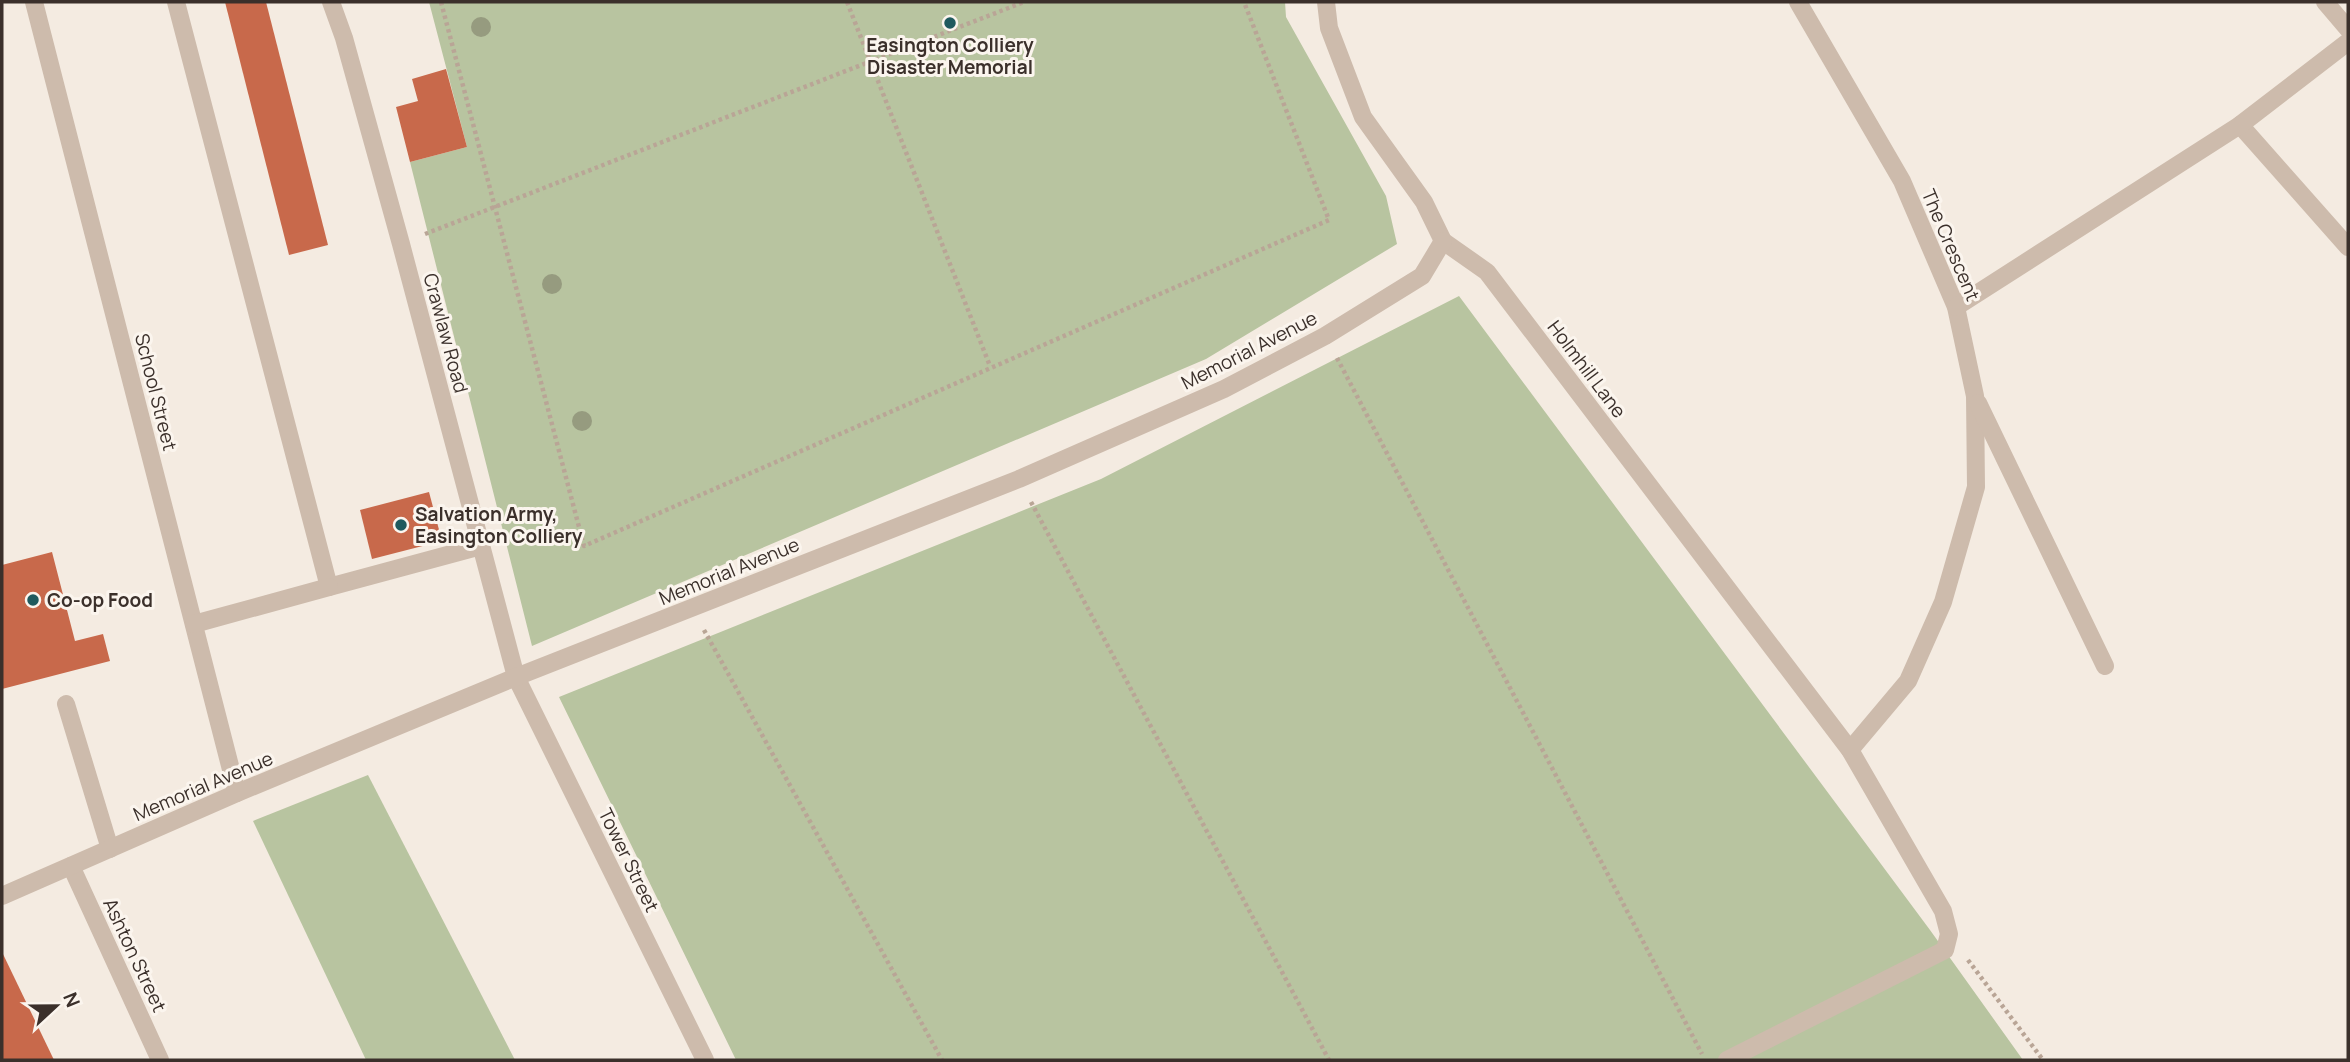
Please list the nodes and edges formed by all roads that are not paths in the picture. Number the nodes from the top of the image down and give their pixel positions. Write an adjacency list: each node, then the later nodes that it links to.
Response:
1 (34, 2): 16 (street, School Street)
2 (176, 2): 15 (street)
3 (331, 2): 14 (street, Crawlaw Road)
4 (1326, 2): 10 (street, Holmhill Lane)
5 (1798, 2): 12 (street, The Crescent)
6 (2325, 2): 7 (street)
7 (2348, 29)
8 (2348, 41): 9 (street)
9 (2240, 125): 11 (street); 12 (street)
10 (1443, 241): 18 (street, Memorial Avenue); 20 (street, Holmhill Lane)
11 (2348, 247)
12 (1956, 307): 13 (street, The Crescent)
13 (1975, 396): 17 (street); 20 (street, The Crescent)
14 (481, 546): 15 (street); 18 (street, Crawlaw Road)
15 (329, 587): 16 (street)
16 (194, 624): 21 (street, School Street)
17 (2105, 666)
18 (516, 677): 21 (street, Memorial Avenue); 26 (street, Tower Street)
19 (66, 704): 22 (street)
20 (1850, 750): 27 (street, Holmhill Lane)
21 (237, 793): 22 (street, Memorial Avenue)
22 (110, 849): 23 (street, Memorial Avenue)
23 (71, 866): 24 (street, Memorial Avenue); 25 (street, Ashton Street)
24 (2, 896)
25 (160, 1060)
26 (705, 1060)
27 (1727, 1060)

